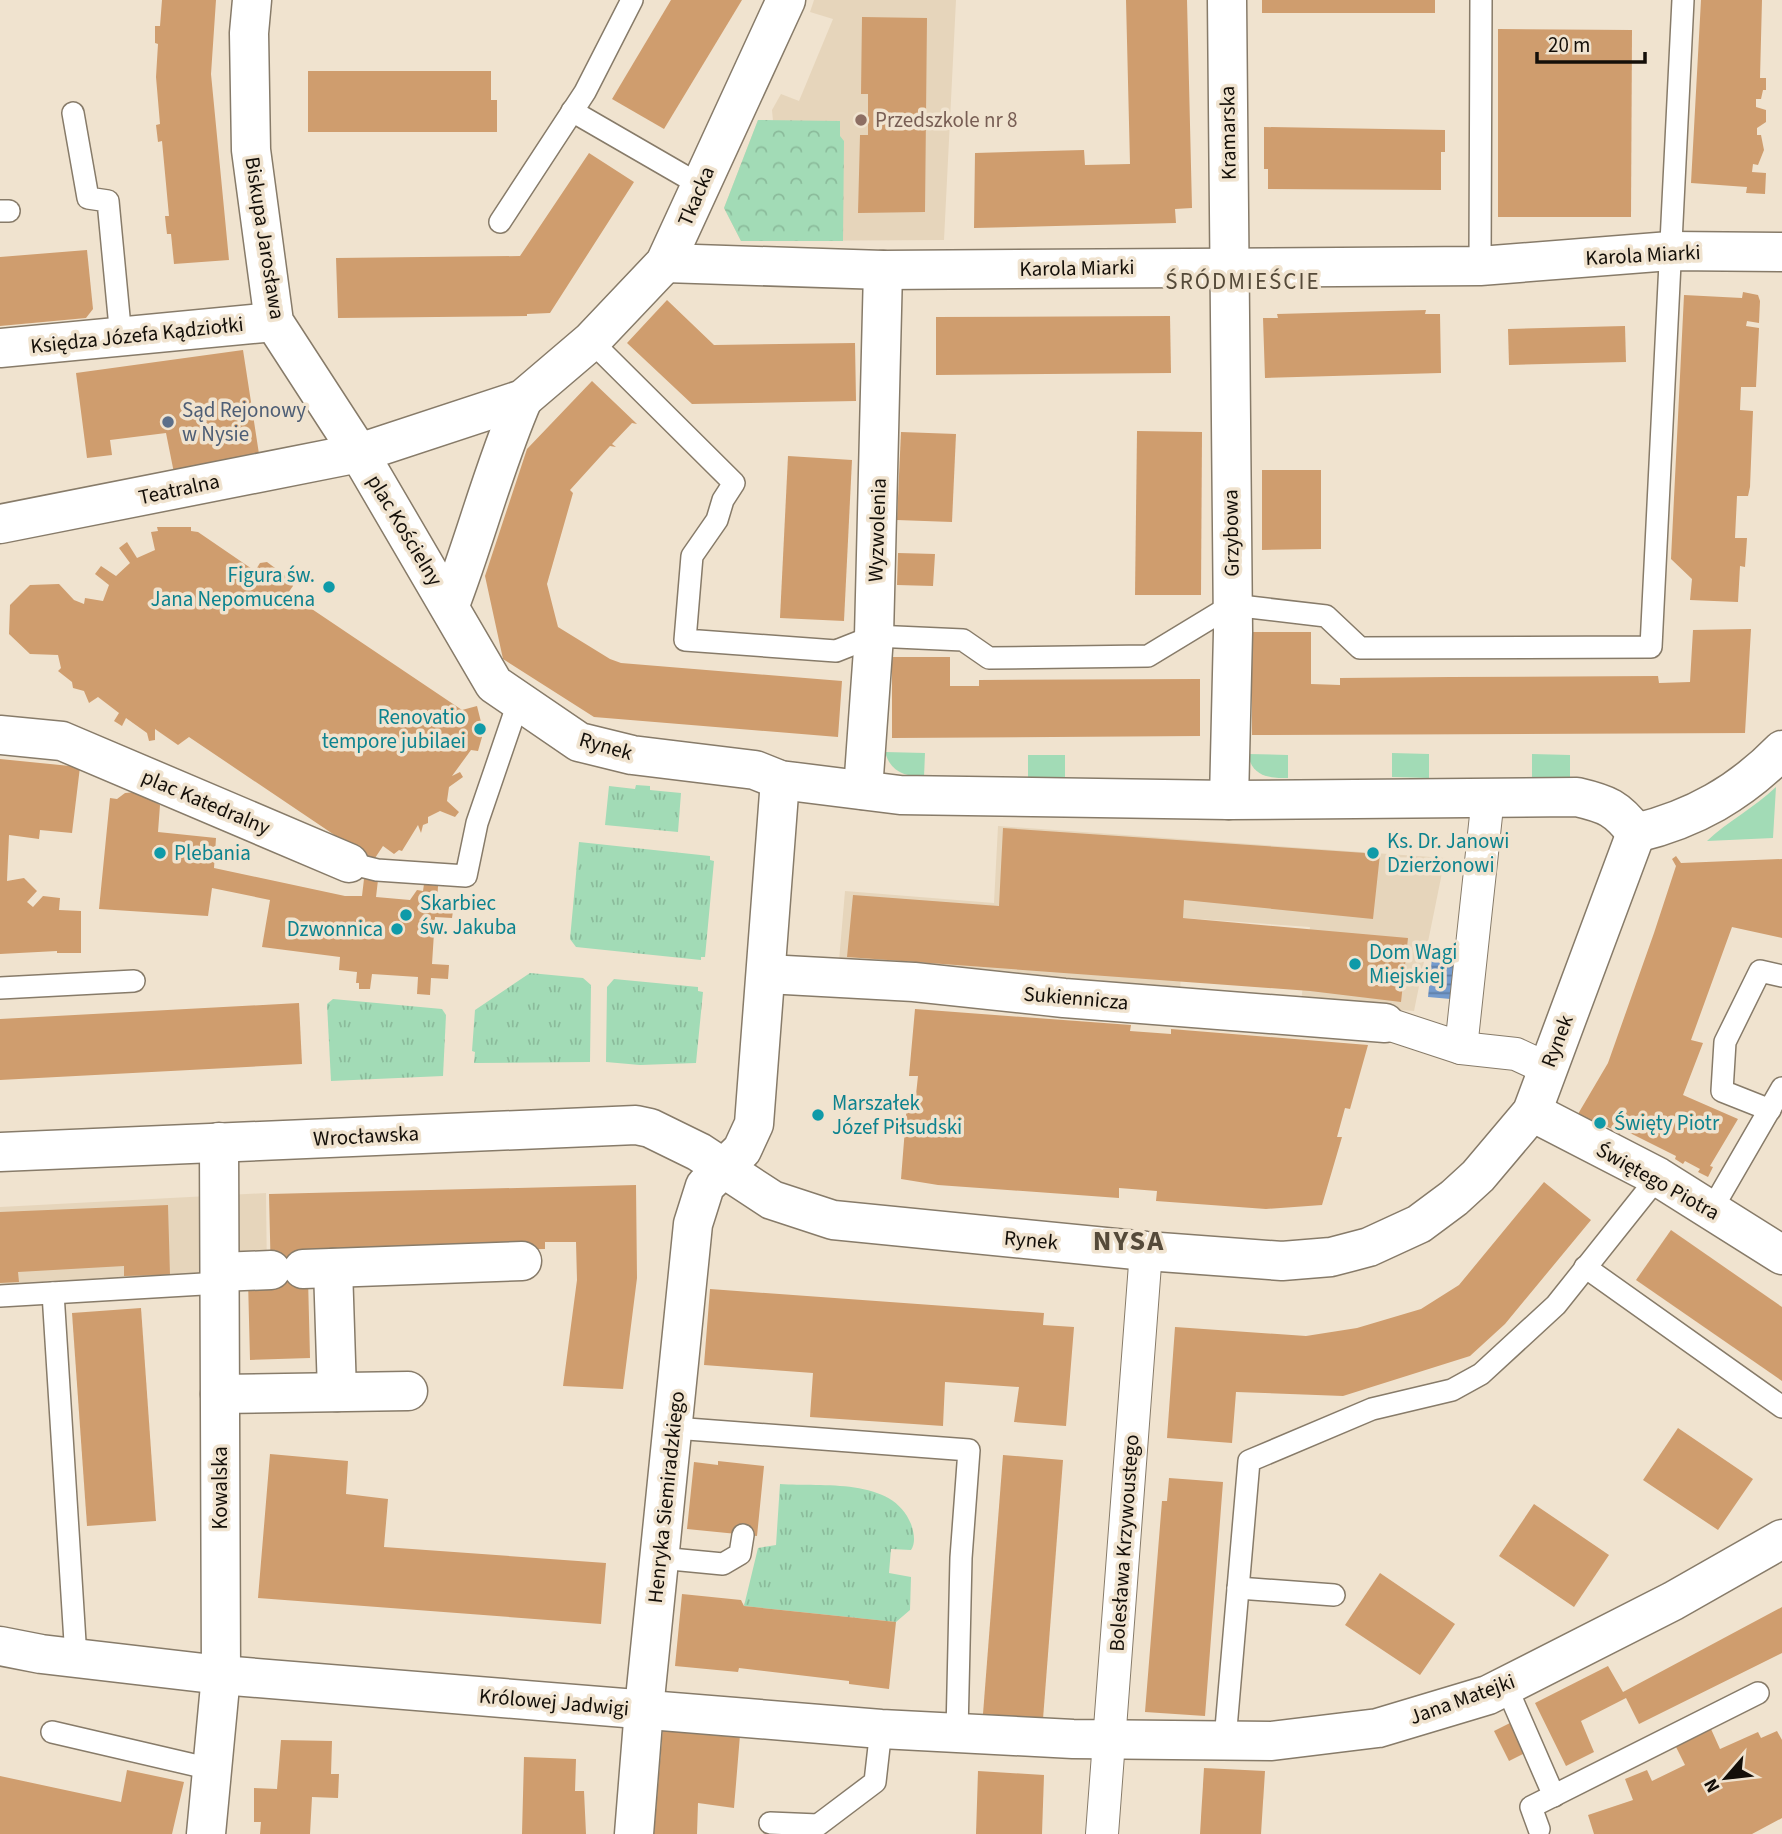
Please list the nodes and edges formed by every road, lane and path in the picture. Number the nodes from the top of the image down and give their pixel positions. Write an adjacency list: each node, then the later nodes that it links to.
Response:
1 (252, 0): 17 (street, Biskupa Jarosława)
2 (632, 0): 7 (lane)
3 (786, 0): 9 (street, Tkacka)
4 (1227, 0): 14 (street, Kramarska)
5 (1481, 0): 15 (lane)
6 (1684, 0): 11 (lane)
7 (572, 111): 9 (lane); 10 (lane)
8 (73, 113): 18 (lane)
9 (700, 185): 13 (street, Tkacka)
10 (500, 222)
11 (1670, 251): 12 (street, Karola Miarki); 15 (street, Karola Miarki); 25 (lane)
12 (1782, 252)
13 (665, 263): 16 (street, Karola Miarki); 20 (street, Tkacka)
14 (1230, 266): 15 (street, Karola Miarki); 16 (street, Karola Miarki); 25 (street, Grzybowa)
15 (1480, 266)
16 (883, 270): 26 (street, Wyzwolenia)
17 (274, 322): 18 (street, Księdza Józefa Kądziołki); 22 (street, Biskupa Jarosława)
18 (121, 338): 19 (street, Księdza Józefa Kądziołki)
19 (0, 348)
20 (578, 353): 21 (street, plac Kościelny); 26 (lane)
21 (523, 399): 22 (street, plac Kościelny); 24 (street, plac Kościelny)
22 (359, 453): 23 (street, Teatralna); 24 (street, plac Kościelny)
23 (0, 524)
24 (450, 605): 27 (street, Rynek)
25 (1233, 618): 26 (lane); 33 (street, Grzybowa)
26 (874, 636): 31 (street, Wyzwolenia)
27 (518, 703): 30 (street, Rynek); 35 (lane)
28 (0, 735): 35 (street, plac Katedralny)
29 (1782, 750): 34 (street)
30 (780, 780): 31 (street, Rynek); 36 (street)
31 (863, 790): 33 (street, Rynek)
32 (1488, 797): 33 (street, Rynek); 34 (street, Rynek); 41 (street)
33 (1229, 800)
34 (1636, 833): 42 (street, Rynek)
35 (349, 863)
36 (767, 974): 40 (street, Sukiennicza); 48 (street)
37 (1782, 976): 44 (lane)
38 (134, 981): 39 (lane)
39 (0, 988)
40 (1385, 1023): 41 (street)
41 (1461, 1048): 42 (street)
42 (1546, 1068): 45 (street, Rynek)
43 (1782, 1088): 44 (lane)
44 (1770, 1110): 50 (lane)
45 (1532, 1112): 49 (street, Świętego Piotra); 51 (street, Rynek)
46 (219, 1142): 47 (street, Wrocławska); 48 (street, Wrocławska); 56 (street, Kowalska)
47 (0, 1152)
48 (721, 1167): 51 (street, Rynek); 63 (street, Henryka Siemiradzkiego)
49 (1658, 1177): 50 (street, Świętego Piotra); 54 (lane)
50 (1712, 1209): 52 (street, Świętego Piotra)
51 (1146, 1251): 78 (street, Bolesława Krzywoustego)
52 (1782, 1255)
53 (522, 1261): 55 (street)
54 (1585, 1268): 62 (lane); 67 (lane)
55 (302, 1269): 56 (street); 60 (street)
56 (220, 1277): 57 (lane); 61 (street, Kowalska)
57 (53, 1293): 58 (lane); 70 (lane)
58 (0, 1296)
59 (408, 1391): 60 (street)
60 (337, 1392): 61 (street)
61 (220, 1394): 71 (street, Kowalska)
62 (1782, 1407)
63 (674, 1428): 66 (street, Henryka Siemiradzkiego); 77 (lane)
64 (743, 1535): 66 (lane)
65 (1782, 1539): 72 (street, Jana Matejki)
66 (660, 1558): 74 (street, Henryka Siemiradzkiego)
67 (1238, 1588): 68 (lane); 79 (lane)
68 (1334, 1595)
69 (0, 1646): 70 (street, Królowej Jadwigi)
70 (76, 1658): 71 (street, Królowej Jadwigi)
71 (221, 1675): 74 (street, Królowej Jadwigi); 80 (street, Kowalska)
72 (1506, 1686): 79 (street, Jana Matejki); 81 (lane)
73 (1758, 1693): 81 (lane)
74 (644, 1709): 75 (street, Królowej Jadwigi); 85 (street, Henryka Siemiradzkiego)
75 (881, 1729): 77 (street, Królowej Jadwigi); 82 (lane)
76 (52, 1732): 80 (lane)
77 (957, 1732): 78 (street, Królowej Jadwigi)
78 (1110, 1738): 79 (street, Jana Matejki); 86 (street, Bolesława Krzywoustego)
79 (1225, 1740)
80 (211, 1769): 84 (street, Kowalska)
81 (1554, 1796): 83 (lane)
82 (770, 1823)
83 (1539, 1829)
84 (206, 1834)
85 (634, 1834)
86 (1102, 1834)

